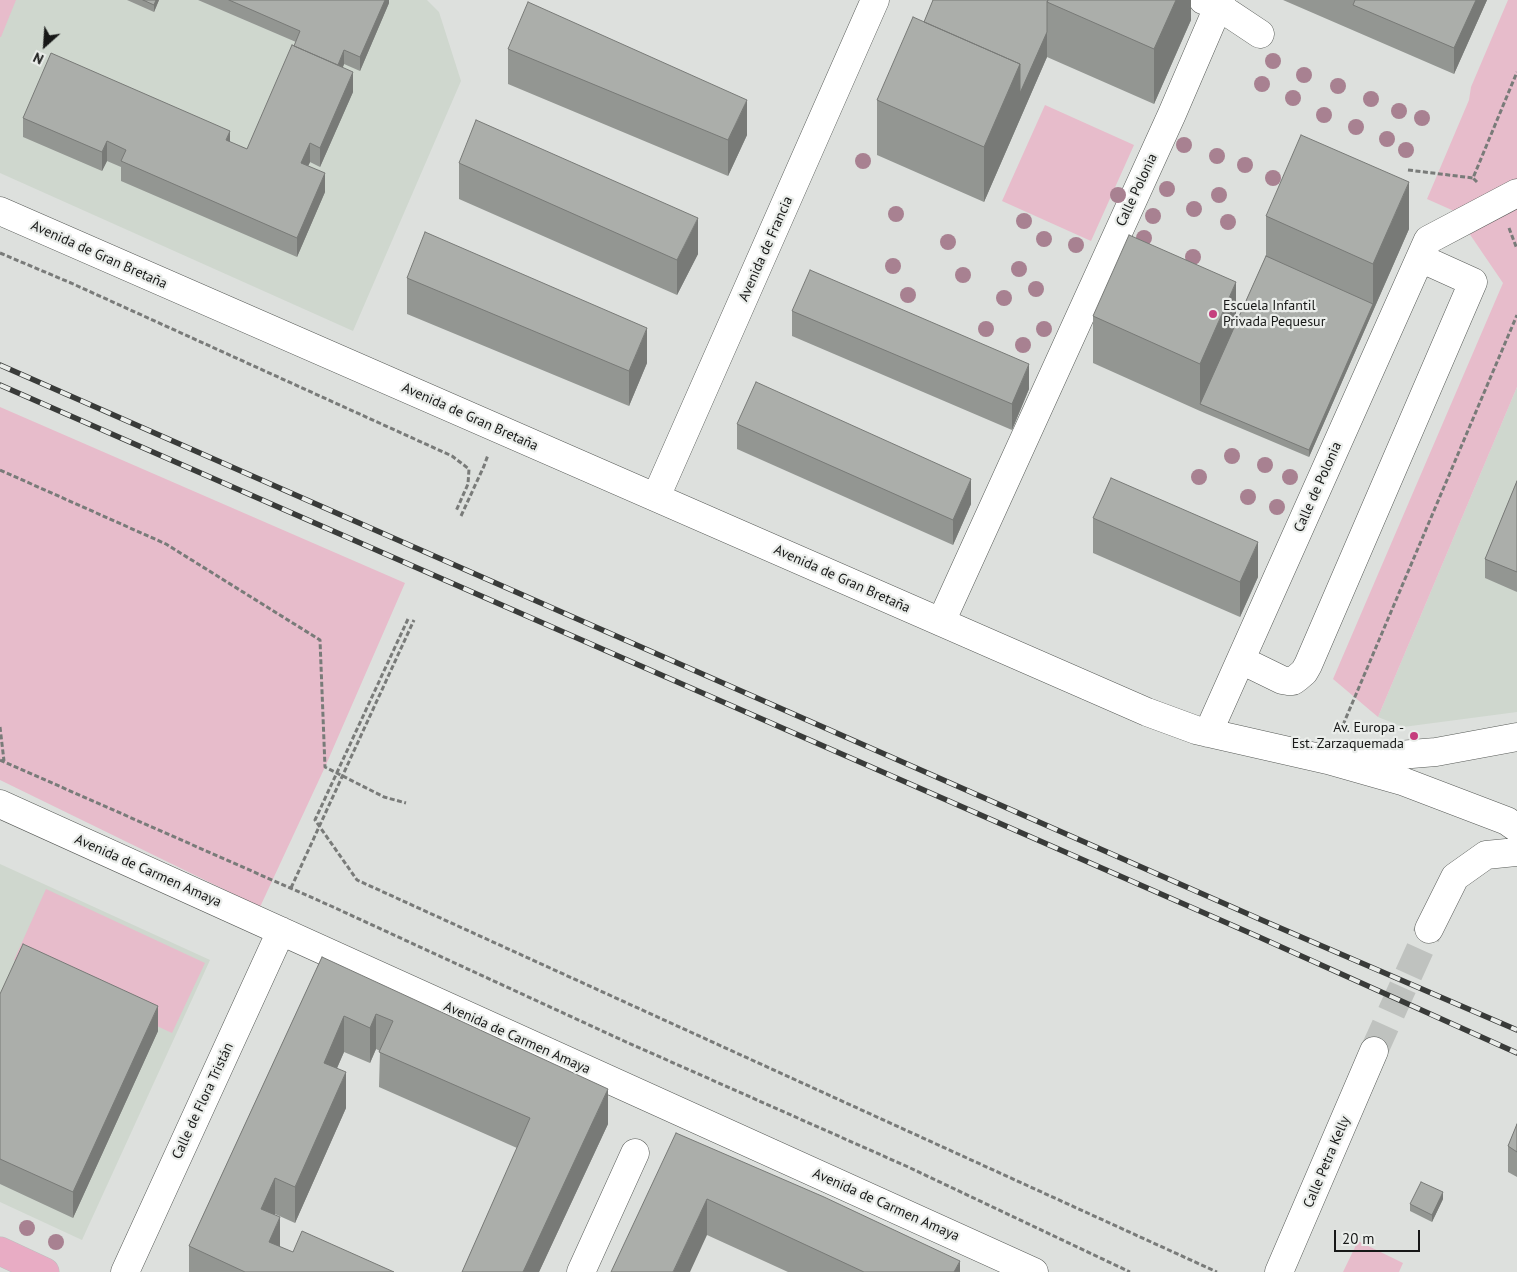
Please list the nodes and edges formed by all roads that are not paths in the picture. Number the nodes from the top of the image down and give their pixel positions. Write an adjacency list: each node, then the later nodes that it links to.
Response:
1 (875, 0): 7 (street, Avenida de Francia)
2 (1214, 2): 3 (street, Calle Polonia); 8 (street, Calle Polonia)
3 (1260, 34)
4 (1508, 198): 6 (street)
5 (0, 211): 7 (street, Avenida de Gran Bretaña)
6 (1424, 249): 9 (street, Calle de Polonia); 9 (street)
7 (656, 497): 8 (street, Avenida de Gran Bretaña)
8 (941, 622): 10 (street, Avenida de Gran Bretaña)
9 (1241, 660): 10 (street, Calle de Polonia)
10 (1208, 733): 12 (street, Avenida de Gran Bretaña)
11 (1517, 737): 12 (street)
12 (1328, 760): 14 (street, Avenida de Gran Bretaña)
13 (0, 804): 17 (street, Avenida de Carmen Amaya)
14 (1517, 828)
15 (1517, 852): 16 (street)
16 (1429, 929)
17 (281, 931): 22 (street, Calle de Flora Tristán); 24 (street, Avenida de Carmen Amaya)
18 (1374, 1052): 25 (street, Calle Petra Kelly)
19 (635, 1154): 23 (street)
20 (0, 1251): 21 (main road)
21 (45, 1272)
22 (125, 1272)
23 (581, 1272)
24 (1034, 1272)
25 (1279, 1272)

